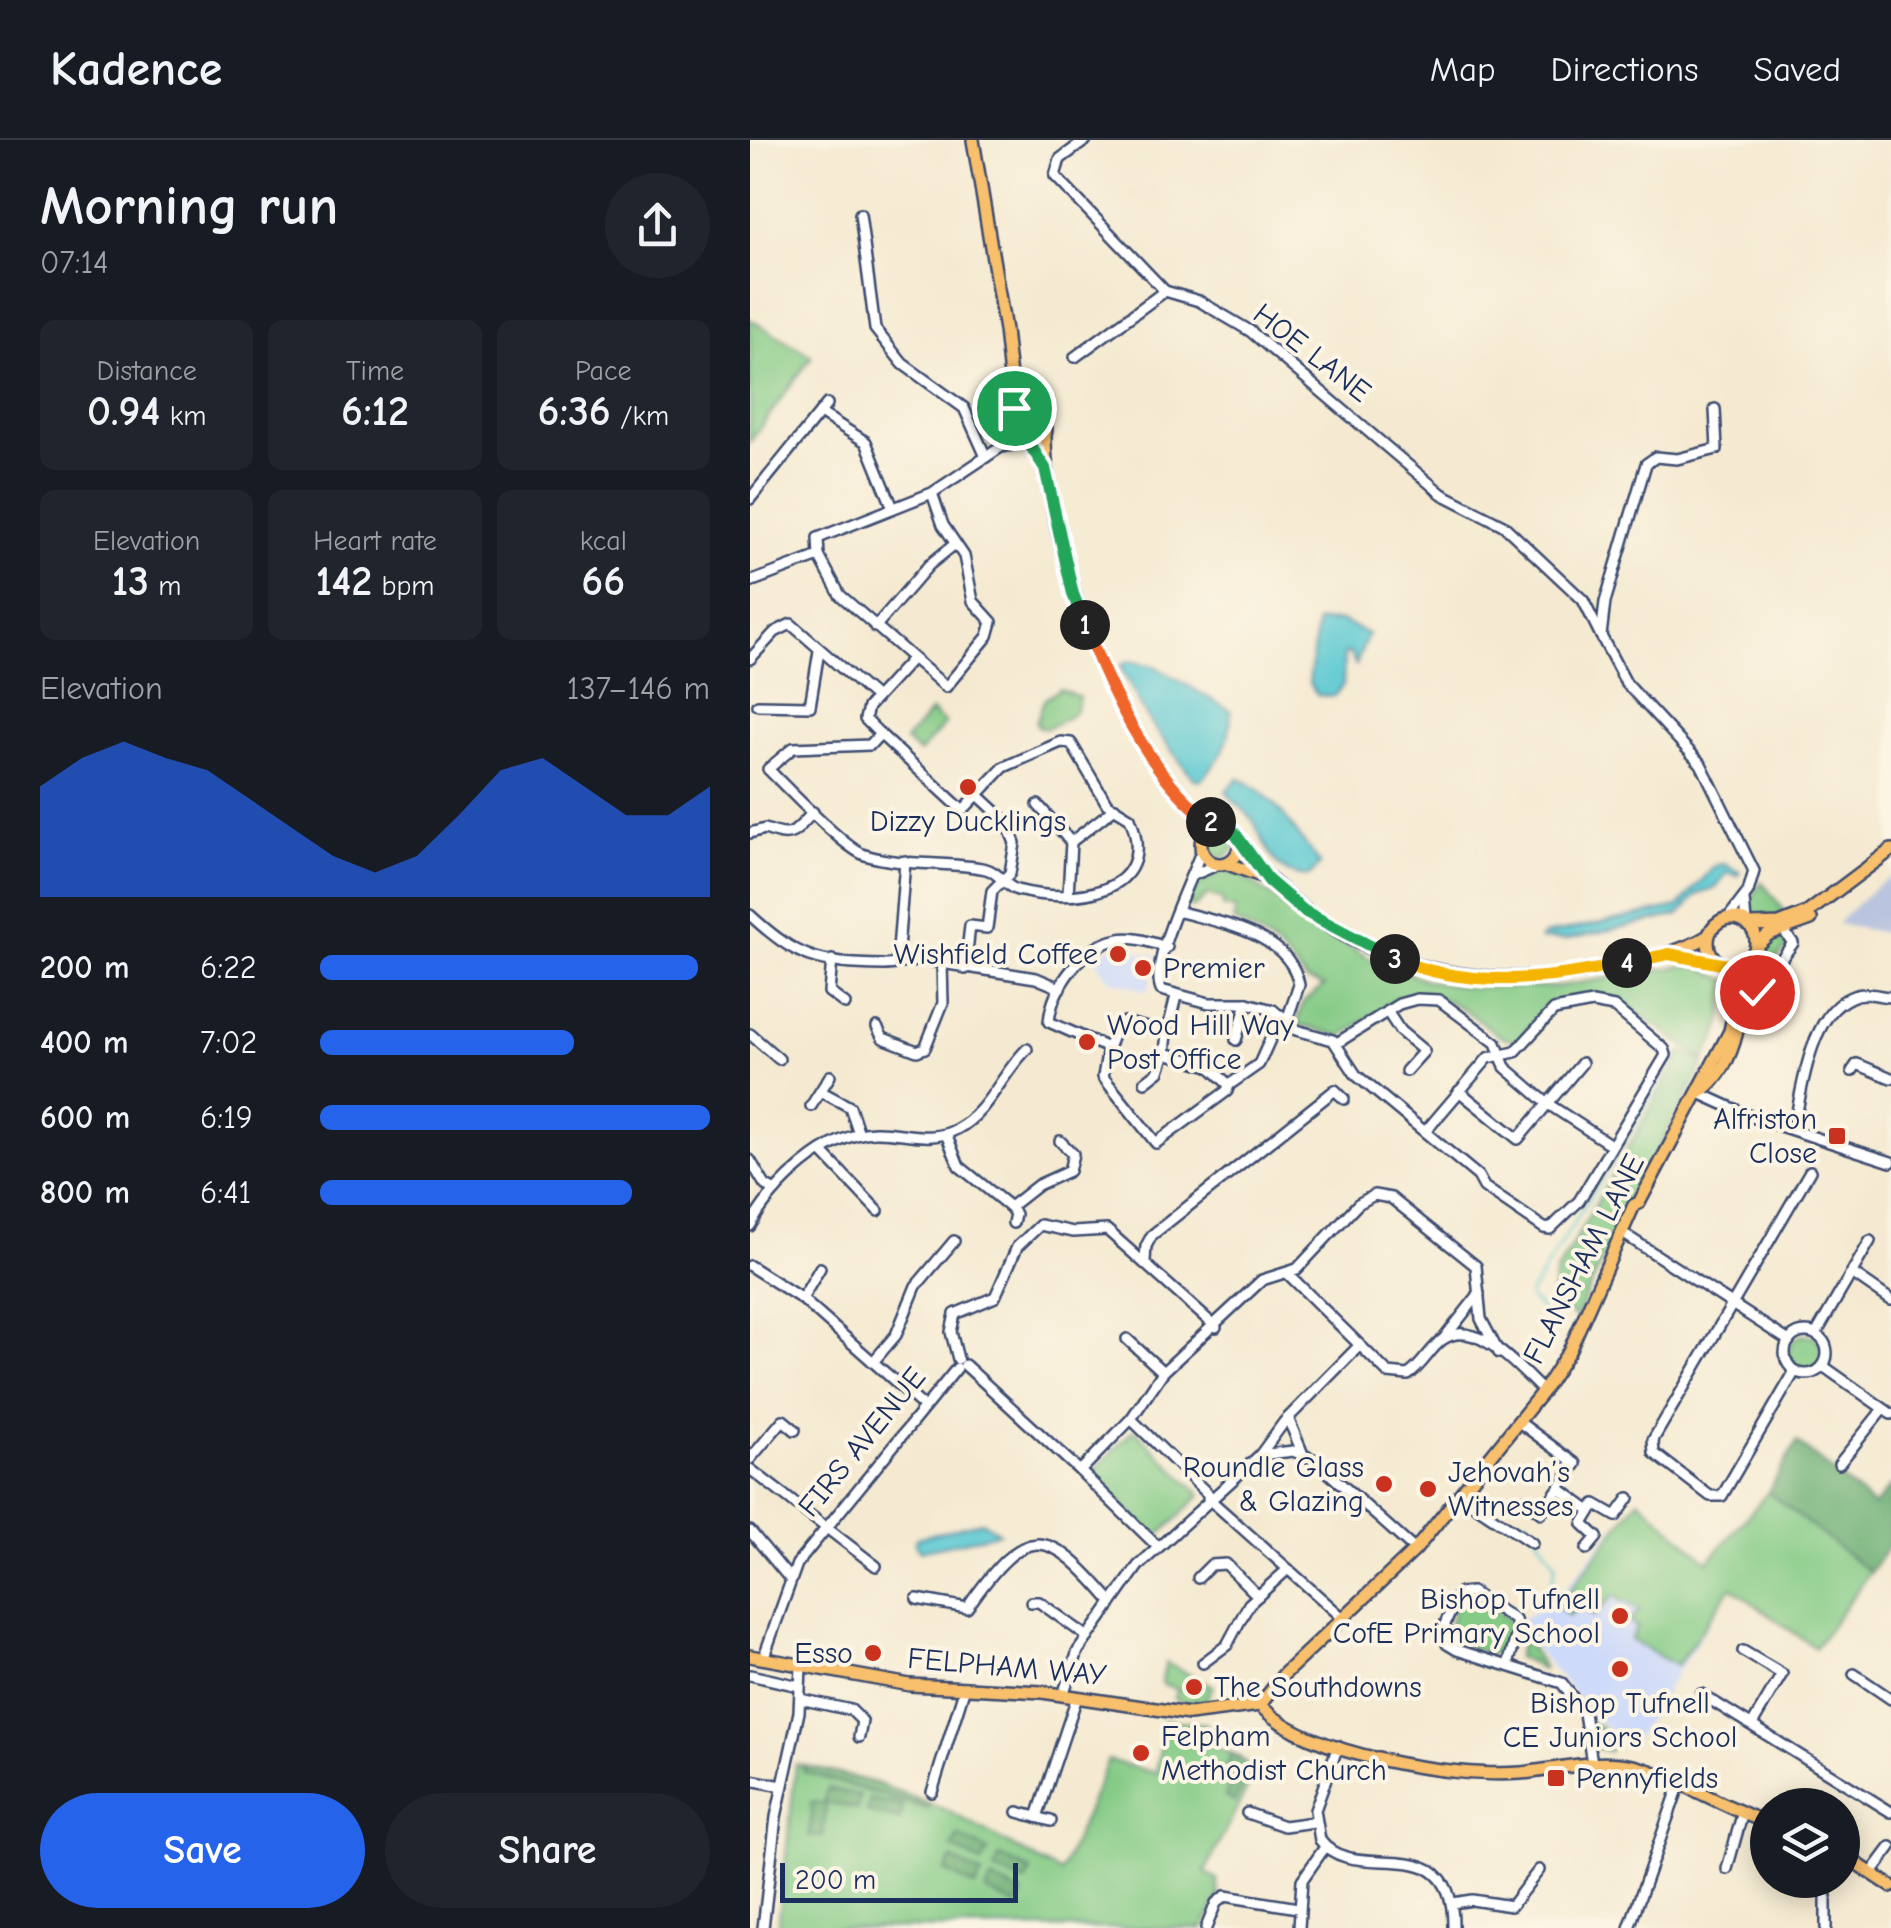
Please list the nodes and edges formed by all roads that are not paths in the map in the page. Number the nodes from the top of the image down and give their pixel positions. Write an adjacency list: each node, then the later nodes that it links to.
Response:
1 (973, 140): 6 (main road)
2 (1086, 140): 4 (street, HOE LANE)
3 (860, 214): 13 (street)
4 (1164, 291): 5 (street); 21 (street, HOE LANE)
5 (1075, 356)
6 (1011, 383): 8 (main road); 9 (main road)
7 (1716, 408): 22 (street)
8 (1032, 413): 9 (main road); 10 (main road)
9 (1014, 425): 11 (main road); 12 (street)
10 (1045, 433): 11 (main road); 14 (main road)
11 (1026, 444): 12 (street); 14 (main road)
12 (1002, 447): 13 (street)
13 (986, 457): 15 (street)
14 (1045, 468): 33 (main road)
15 (932, 493): 17 (street); 18 (street)
16 (750, 499): 17 (street)
17 (893, 508): 19 (street)
18 (955, 544): 23 (street); 27 (street)
19 (819, 556): 20 (street); 23 (street)
20 (750, 582)
21 (1583, 600): 22 (street); 24 (street, HOE LANE)
22 (1605, 602): 24 (street)
23 (876, 627): 27 (street)
24 (1601, 636): 48 (street, HOE LANE)
25 (819, 651): 26 (street); 28 (street); 29 (street)
26 (750, 659)
27 (911, 660): 28 (street)
28 (876, 698): 30 (street)
29 (758, 704)
30 (880, 734): 31 (street); 35 (street)
31 (978, 795): 34 (street); 45 (street)
32 (1038, 805): 38 (street)
33 (1190, 807): 36 (main road); 40 (main road)
34 (1115, 808): 38 (street); 47 (street)
35 (813, 812): 37 (street); 42 (street)
36 (1217, 826): 39 (main road); 40 (main road)
37 (750, 833)
38 (1071, 842): 47 (street)
39 (1239, 844): 43 (main road); 46 (main road)
40 (1202, 846): 43 (main road); 44 (street)
41 (1891, 850): 49 (main road)
42 (905, 860): 45 (street); 61 (street)
43 (1222, 863): 44 (street); 46 (main road)
44 (1193, 875): 50 (street)
45 (1003, 881): 47 (street); 64 (street)
46 (1269, 881): 58 (main road)
47 (1068, 895)
48 (1744, 900): 52 (street); 53 (street, HOE LANE)
49 (1826, 901): 53 (main road); 54 (main road)
50 (1178, 911): 57 (street); 72 (street)
51 (750, 915): 59 (street)
52 (1728, 918): 53 (main road); 55 (main road)
53 (1748, 924): 56 (main road)
54 (1784, 930): 56 (main road); 66 (street)
55 (1708, 936): 58 (main road); 62 (main road)
56 (1756, 946): 60 (main road)
57 (1166, 948): 65 (street); 67 (street)
58 (1669, 954): 62 (main road)
59 (832, 960): 61 (street); 70 (street)
60 (1748, 960): 62 (main road); 66 (main road, FLANSHAM LANE)
61 (897, 962): 63 (street)
62 (1721, 963): 92 (main road, FLANSHAM LANE)
63 (942, 964): 64 (street); 73 (street)
64 (965, 969): 65 (street)
65 (1060, 988): 78 (street)
66 (1747, 992): 92 (main road, FLANSHAM LANE)
67 (1176, 996): 69 (street); 74 (street)
68 (1891, 997): 96 (street)
69 (1247, 1003): 72 (street); 76 (street)
70 (845, 1004)
71 (1387, 1011): 77 (street); 81 (street); 84 (street)
72 (1284, 1018): 77 (street); 89 (street)
73 (877, 1027)
74 (1167, 1033): 78 (street); 80 (street)
75 (750, 1034): 82 (street)
76 (1236, 1040)
77 (1337, 1043): 97 (street)
78 (1108, 1048): 89 (street)
79 (1027, 1049): 99 (street)
80 (1165, 1054): 88 (street); 89 (street)
81 (1501, 1055): 90 (street); 94 (street); 101 (street)
82 (779, 1059)
83 (1582, 1063): 94 (street)
84 (1406, 1071)
85 (1852, 1071): 87 (street)
86 (830, 1076): 91 (street)
87 (1891, 1078)
88 (1145, 1082)
89 (1228, 1085)
90 (1459, 1091): 94 (street); 97 (street)
91 (822, 1092): 95 (street); 98 (street)
92 (1698, 1093): 96 (street); 111 (main road, FLANSHAM LANE)
93 (1344, 1099): 112 (street)
94 (1548, 1104): 101 (street)
95 (812, 1106)
96 (1794, 1127): 104 (street)
97 (1425, 1132): 101 (street)
98 (860, 1134): 99 (street); 102 (street)
99 (946, 1134): 107 (street)
100 (1060, 1142): 107 (street)
101 (1611, 1144)
102 (822, 1152): 106 (street); 108 (street)
103 (750, 1160): 106 (street)
104 (1891, 1162)
105 (1810, 1171): 124 (street)
106 (775, 1191): 110 (street)
107 (1010, 1207): 109 (street)
108 (878, 1212)
109 (1013, 1223)
110 (750, 1226)
111 (1625, 1231): 124 (street); 137 (main road, FLANSHAM LANE)
112 (1152, 1235): 114 (street); 116 (street)
113 (954, 1241): 132 (street)
114 (1123, 1241): 116 (street); 133 (street)
115 (1870, 1241): 119 (street)
116 (1146, 1264): 125 (street)
117 (751, 1267): 122 (street)
118 (820, 1268): 122 (street)
119 (1852, 1273): 123 (street); 126 (street)
120 (1288, 1274): 121 (street); 125 (street); 130 (street)
121 (1479, 1294): 128 (street); 131 (street)
122 (802, 1298): 132 (street)
123 (1891, 1300)
124 (1734, 1302): 129 (street); 135 (street)
125 (1216, 1327): 136 (street)
126 (1816, 1334): 129 (street); 134 (street)
127 (1127, 1339): 136 (street)
128 (1444, 1339): 130 (street); 131 (street)
129 (1789, 1341): 135 (street)
130 (1360, 1346): 140 (street)
131 (1499, 1353): 137 (street)
132 (873, 1362): 138 (street)
133 (960, 1364): 138 (street, FIRS AVENUE); 149 (street)
134 (1823, 1366): 135 (street); 139 (street)
135 (1796, 1371)
136 (1163, 1372): 141 (street)
137 (1544, 1391): 142 (main road, FLANSHAM LANE)
138 (923, 1406): 156 (street, FIRS AVENUE)
139 (1887, 1411): 147 (street)
140 (1288, 1418): 144 (street); 145 (street)
141 (1131, 1420): 149 (street); 151 (street)
142 (1519, 1422): 150 (street); 152 (main road, FLANSHAM LANE)
143 (795, 1430): 146 (street)
144 (1303, 1453): 145 (street); 162 (street)
145 (1260, 1455): 151 (street)
146 (750, 1459)
147 (1840, 1464)
148 (750, 1468): 156 (street)
149 (1080, 1472): 159 (street)
150 (1560, 1490): 154 (street); 155 (street)
151 (1209, 1497): 159 (street); 165 (street)
152 (1462, 1497): 158 (street); 162 (main road, FLANSHAM LANE)
153 (1629, 1498): 155 (street)
154 (1524, 1500)
155 (1590, 1511): 161 (street)
156 (825, 1527): 164 (street); 167 (street, FIRS AVENUE)
157 (750, 1531): 160 (street)
158 (1532, 1542)
159 (1156, 1545): 170 (street)
160 (764, 1548): 163 (street); 167 (street)
161 (1586, 1549)
162 (1415, 1550): 172 (main road, FLANSHAM LANE)
163 (750, 1554)
164 (876, 1566)
165 (1288, 1570): 168 (street); 172 (street)
166 (1198, 1578): 168 (street)
167 (790, 1579): 175 (street, FIRS AVENUE)
168 (1258, 1596): 176 (street)
169 (917, 1599): 170 (street)
170 (1111, 1601): 173 (street)
171 (1032, 1602): 173 (street)
172 (1343, 1618): 188 (main road, FLANSHAM LANE)
173 (1088, 1637): 184 (street)
174 (1743, 1651): 189 (street)
175 (757, 1658): 178 (main road, FELPHAM WAY)
176 (1203, 1663)
177 (1508, 1665): 177 (street); 192 (street)
178 (801, 1667): 181 (street); 182 (main road, FELPHAM WAY)
179 (1854, 1674): 187 (street)
180 (750, 1675): 181 (street)
181 (799, 1686): 186 (street)
182 (965, 1687): 184 (main road, FELPHAM WAY); 196 (street)
183 (1701, 1694): 189 (street)
184 (1063, 1695): 185 (main road, FELPHAM WAY)
185 (1077, 1697): 188 (main road, FELPHAM WAY); 201 (street)
186 (800, 1699): 190 (street); 194 (street)
187 (1891, 1699)
188 (1260, 1705): 191 (main road)
189 (1753, 1723): 198 (street)
190 (859, 1737)
191 (1338, 1746): 192 (main road); 204 (street)
192 (1592, 1764): 195 (main road)
193 (750, 1780): 194 (street)
194 (782, 1786): 216 (street)
195 (1679, 1786): 200 (main road); 221 (street)
196 (932, 1792)
197 (1018, 1812): 201 (street)
198 (1891, 1812)
199 (1247, 1813): 204 (street)
200 (1742, 1815): 202 (main road); 208 (street)
201 (1037, 1817): 203 (street)
202 (1750, 1817)
203 (1051, 1821)
204 (1314, 1822): 205 (street)
205 (1325, 1847): 213 (street); 214 (street)
206 (1891, 1847): 210 (street)
207 (1860, 1864): 210 (main road)
208 (1727, 1869)
209 (1539, 1870): 213 (street)
210 (1872, 1870): 211 (main road)
211 (1891, 1886)
212 (1826, 1898): 222 (street)
213 (1453, 1903): 220 (street)
214 (1298, 1908): 218 (street); 219 (street)
215 (750, 1911): 216 (street)
216 (766, 1913): 217 (street)
217 (763, 1928)
218 (1206, 1928)
219 (1299, 1928)
220 (1453, 1928)
221 (1629, 1928)
222 (1826, 1928)

